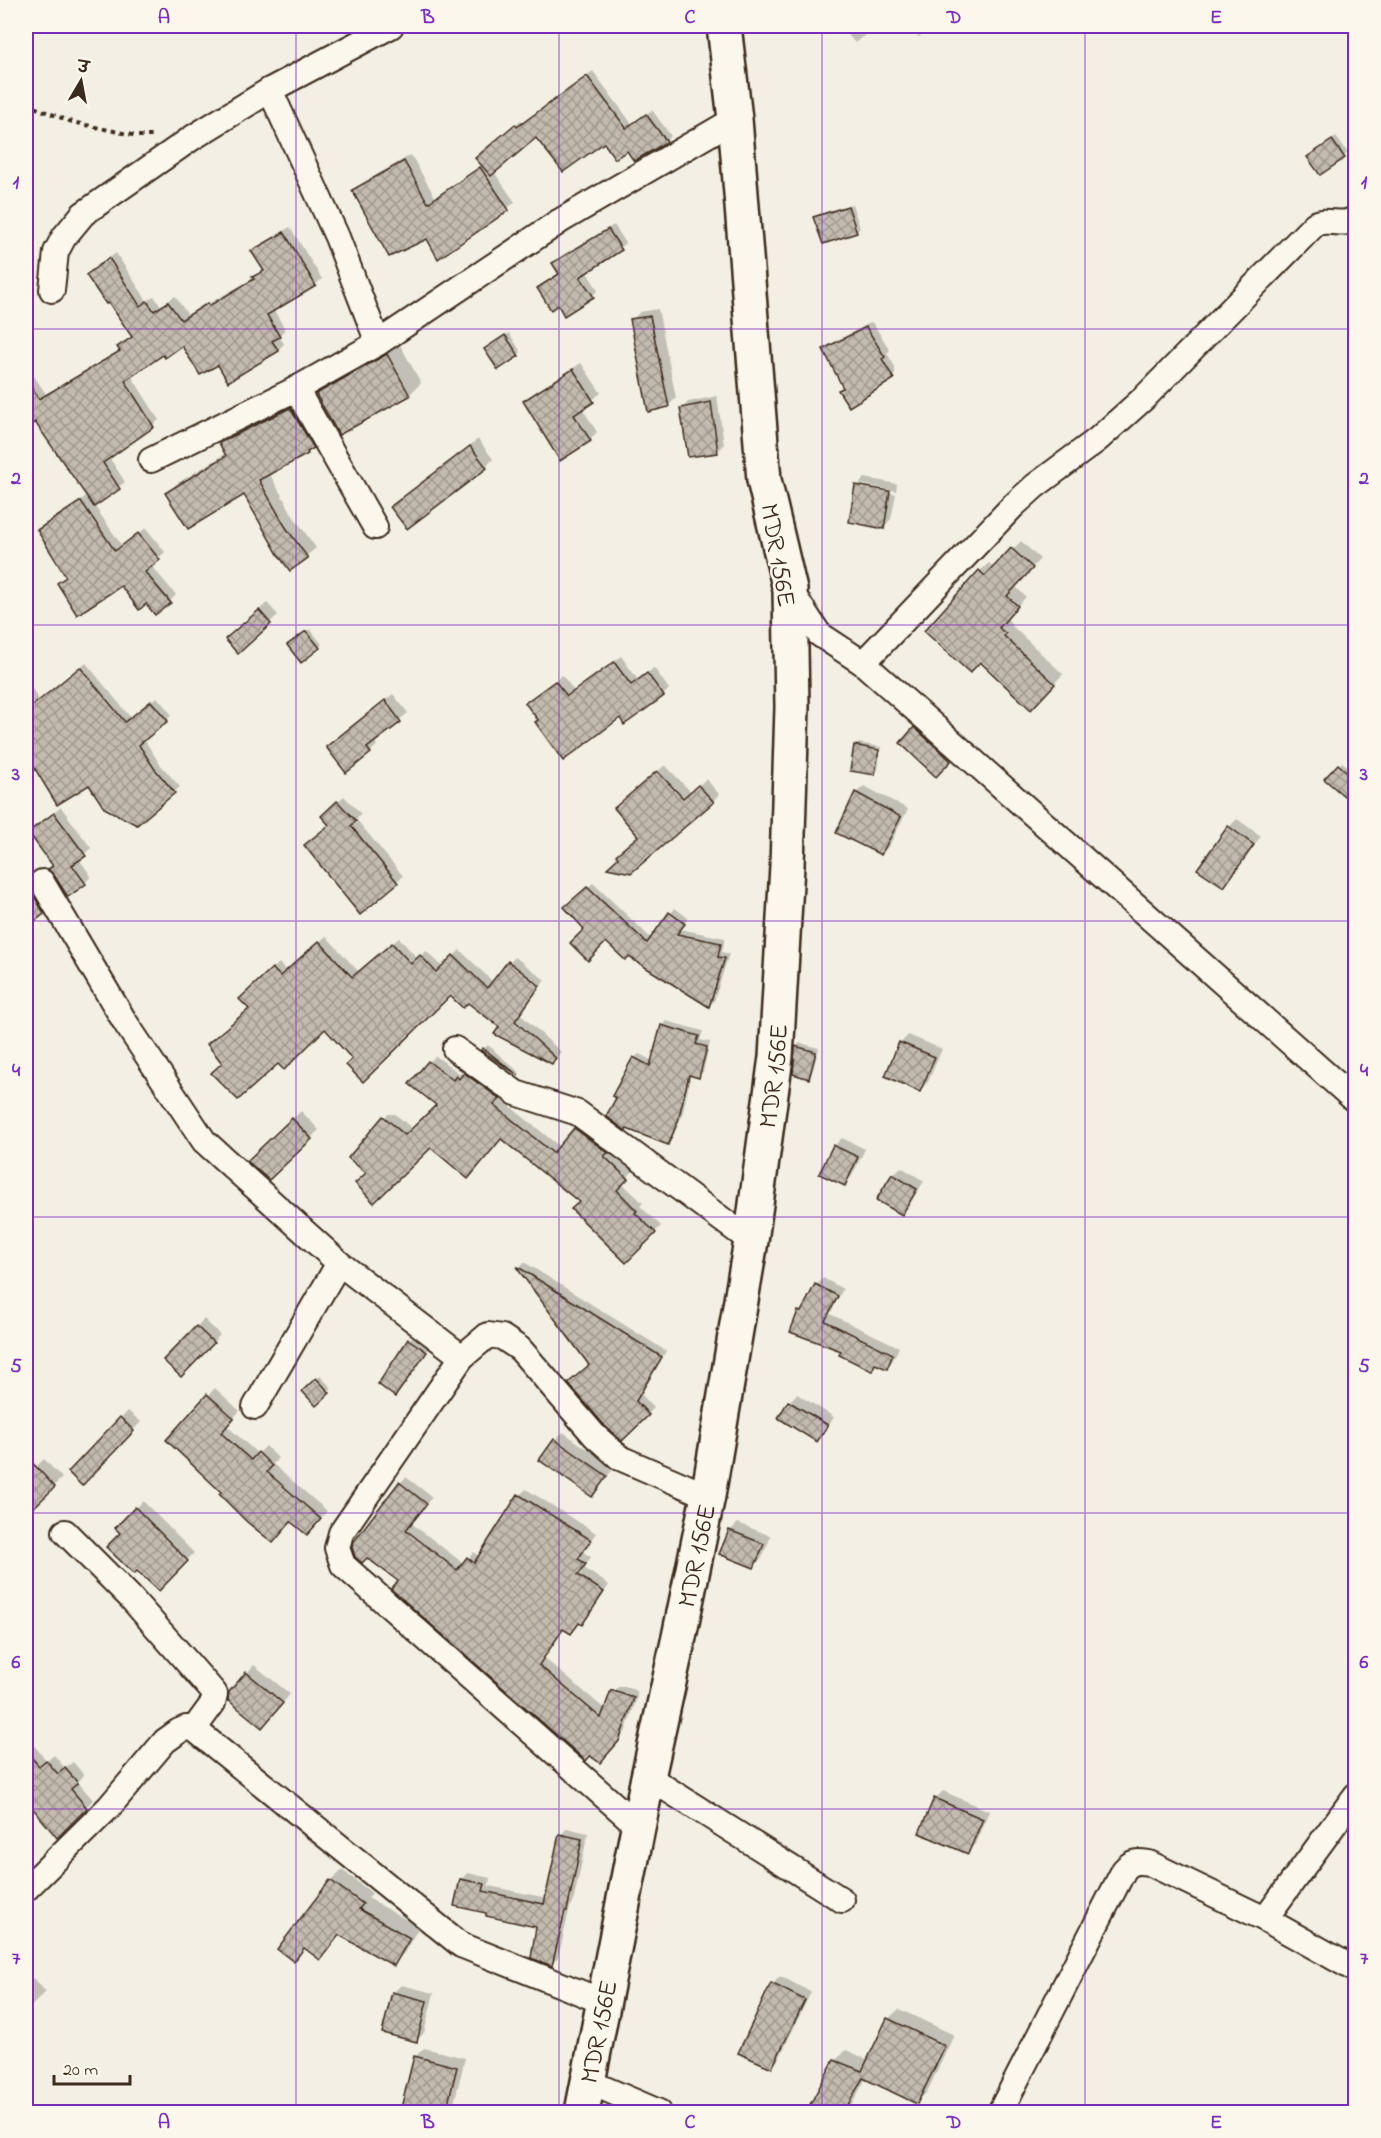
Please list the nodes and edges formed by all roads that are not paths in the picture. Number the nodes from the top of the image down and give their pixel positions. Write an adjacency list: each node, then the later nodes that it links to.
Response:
1 (391, 26): 3 (street)
2 (724, 26): 4 (main road, MDR 156E)
3 (270, 90): 6 (street); 7 (street)
4 (735, 119): 7 (street); 11 (main road, MDR 156E)
5 (1356, 217): 12 (street)
6 (52, 290)
7 (378, 343): 8 (street)
8 (296, 389): 9 (street); 10 (street)
9 (151, 460)
10 (375, 527)
11 (790, 590): 12 (street); 16 (main road, MDR 156E)
12 (863, 663): 15 (street)
13 (42, 882): 17 (street)
14 (455, 1049): 16 (street)
15 (1356, 1101)
16 (751, 1241): 20 (main road, MDR 156E)
17 (339, 1263): 18 (street); 19 (street)
18 (462, 1357): 20 (street); 25 (street)
19 (255, 1407)
20 (708, 1496): 23 (main road, MDR 156E)
21 (65, 1532): 22 (street)
22 (194, 1729): 26 (street); 30 (street)
23 (648, 1777): 25 (main road, MDR 156E); 27 (street)
24 (1356, 1795): 28 (street)
25 (638, 1826): 30 (main road, MDR 156E)
26 (26, 1888)
27 (842, 1900)
28 (1265, 1919): 29 (street); 33 (street)
29 (1356, 1970)
30 (604, 2002): 31 (main road, MDR 156E)
31 (585, 2097): 32 (street)
32 (659, 2112)
33 (1000, 2112)

